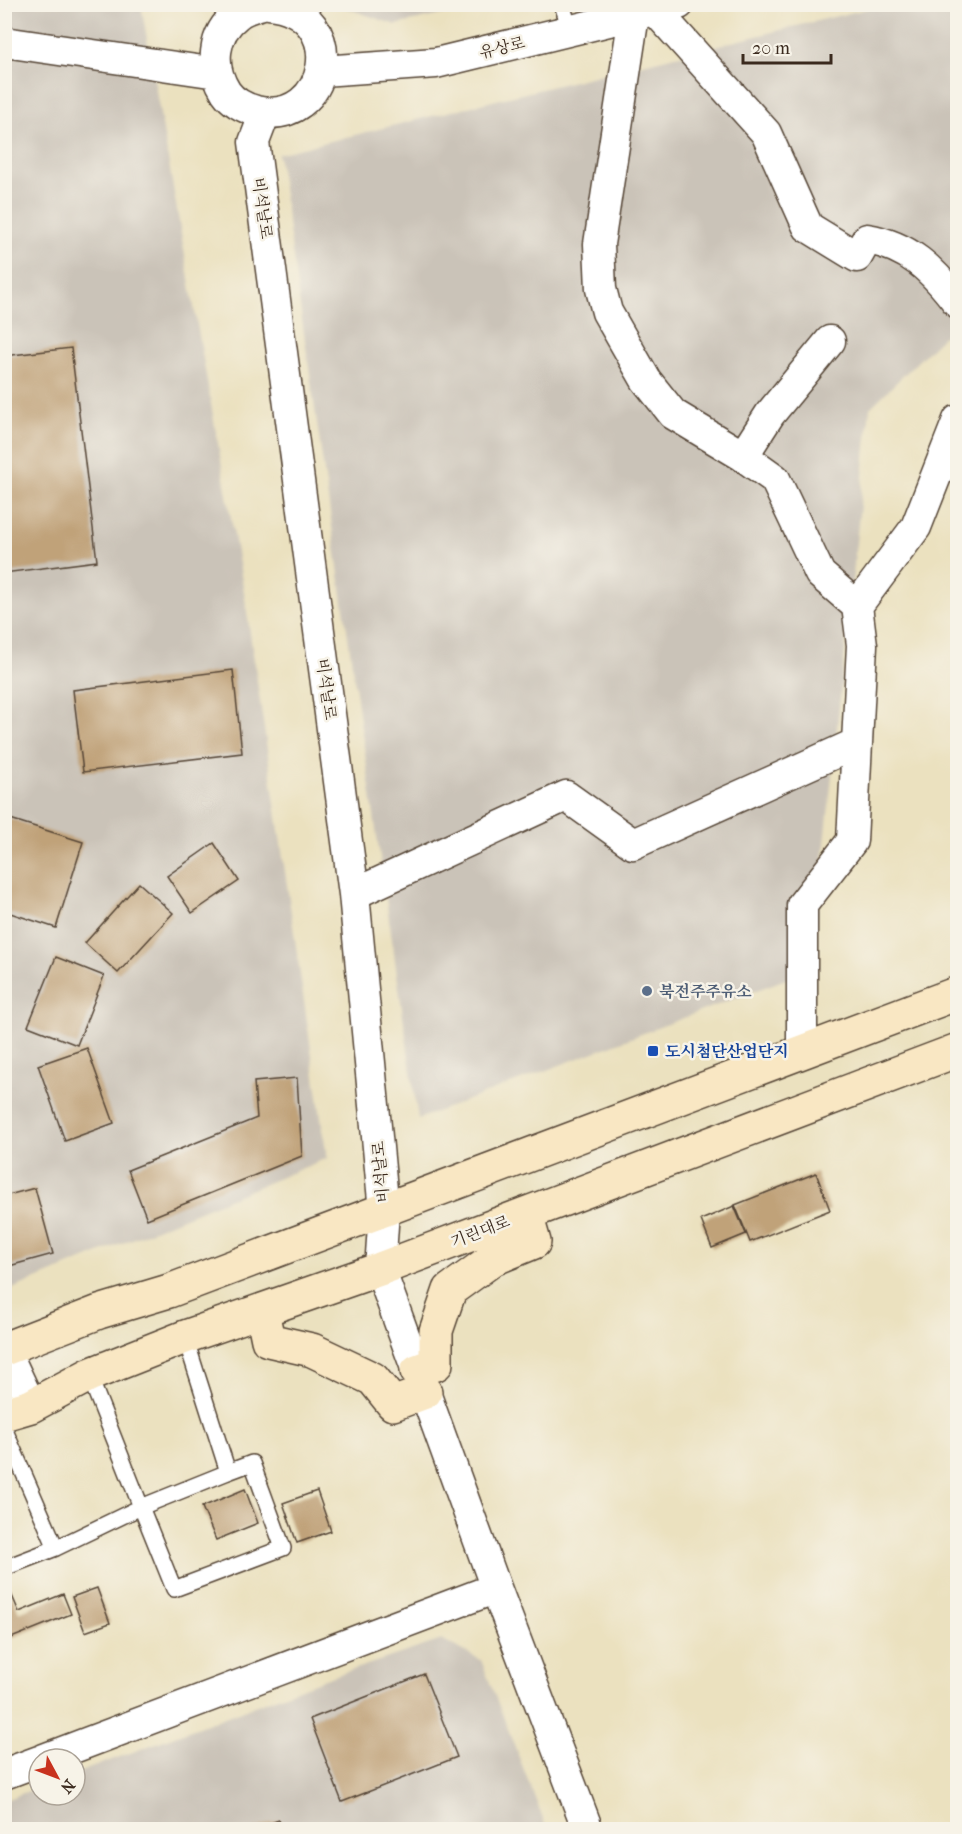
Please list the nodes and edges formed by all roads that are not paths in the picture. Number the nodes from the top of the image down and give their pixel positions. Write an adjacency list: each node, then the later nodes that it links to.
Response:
1 (255, 6): 5 (street); 6 (street)
2 (656, 10): 3 (street, 유상로); 8 (street); 11 (street)
3 (566, 17): 5 (street, 유상로)
4 (4, 42): 6 (street)
5 (322, 71): 7 (street)
6 (217, 73): 7 (street)
7 (265, 113): 14 (street, 비석날로)
8 (957, 303)
9 (830, 341): 11 (street)
10 (957, 420): 12 (street)
11 (743, 456): 12 (street)
12 (857, 606): 13 (street)
13 (857, 743): 14 (street); 17 (street)
14 (354, 894): 18 (street, 비석날로)
15 (957, 993): 17 (street)
16 (957, 1050): 19 (street, 기린대로)
17 (802, 1052): 18 (street)
18 (384, 1211): 20 (street, 비석날로); 23 (street)
19 (526, 1214): 20 (street, 기린대로); 25 (street)
20 (380, 1269): 21 (street, 기린대로); 25 (street)
21 (262, 1311): 22 (street, 기린대로); 25 (street)
22 (185, 1337): 24 (street, 기린대로); 28 (lane)
23 (5, 1348): 26 (street)
24 (89, 1375): 26 (street, 기린대로); 29 (lane)
25 (421, 1381): 32 (street)
26 (18, 1410)
27 (4, 1428): 30 (lane)
28 (228, 1472): 29 (lane); 29 (lane)
29 (141, 1507): 30 (lane)
30 (56, 1548): 31 (lane)
31 (4, 1568)
32 (496, 1588): 33 (street); 36 (street)
33 (76, 1747)
34 (27, 1765): 35 (street)
35 (4, 1774)
36 (588, 1830)

